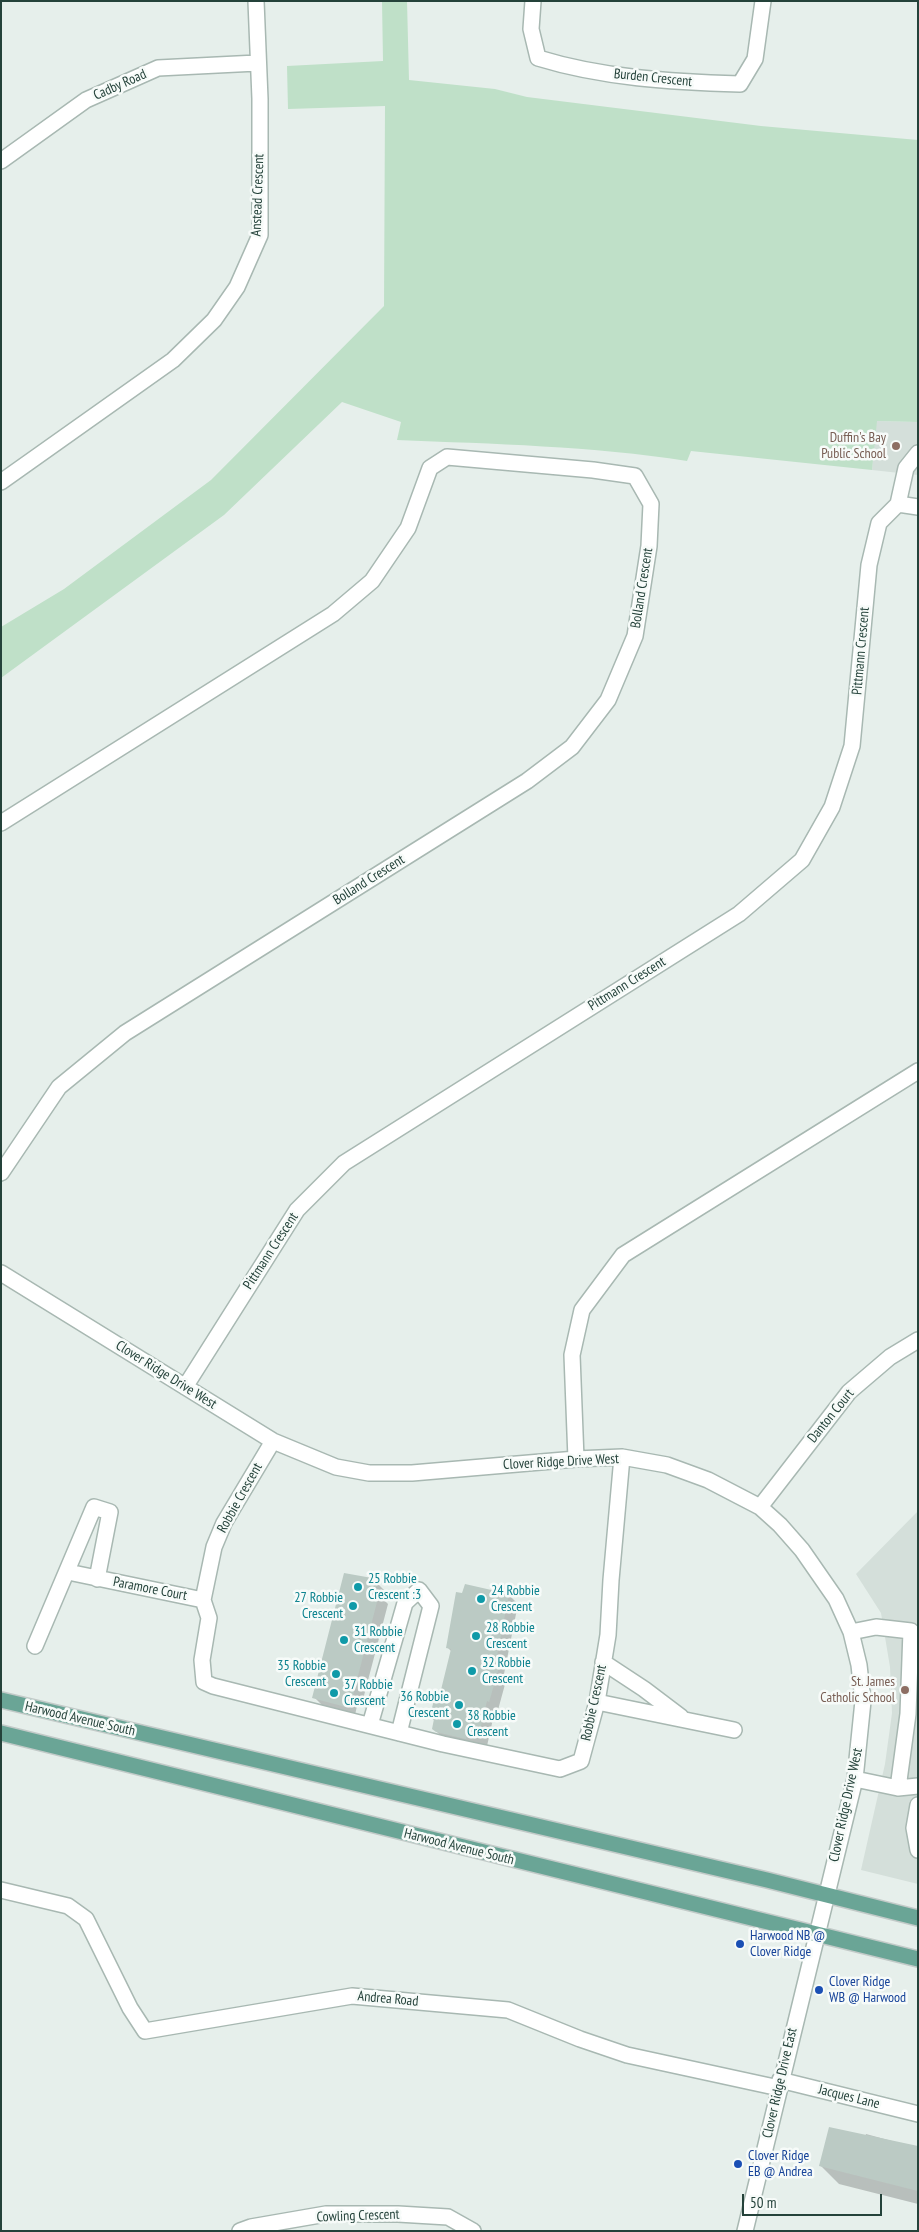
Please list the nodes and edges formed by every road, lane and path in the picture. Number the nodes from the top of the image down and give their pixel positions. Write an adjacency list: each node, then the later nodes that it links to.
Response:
1 (256, 1): 4 (street, Anstead Crescent)
2 (533, 1): 3 (street, Burden Crescent)
3 (763, 1)
4 (257, 63): 5 (street, Cadby Road); 7 (street, Anstead Crescent)
5 (1, 161)
6 (918, 453): 8 (street)
7 (1, 482)
8 (898, 504): 9 (street); 15 (street, Pittmann Crescent)
9 (918, 507)
10 (1, 823): 12 (street, Bolland Crescent)
11 (918, 1071): 18 (street)
12 (1, 1173)
13 (1, 1273): 15 (street, Clover Ridge Drive West)
14 (918, 1340): 19 (street, Danton Court)
15 (185, 1386): 16 (street, Clover Ridge Drive West)
16 (273, 1441): 18 (street, Clover Ridge Drive West); 22 (street, Robbie Crescent)
17 (622, 1457): 18 (street, Clover Ridge Drive West); 19 (street, Clover Ridge Drive West); 25 (street, Robbie Crescent)
18 (576, 1459)
19 (760, 1507): 23 (street, Clover Ridge Drive West)
20 (68, 1572): 21 (street, Paramore Court); 21 (street, Paramore Court); 24 (street, Paramore Court)
21 (97, 1579): 22 (street, Paramore Court)
22 (203, 1600): 29 (street, Robbie Crescent)
23 (851, 1632): 33 (street, Clover Ridge Drive West); 35 (street)
24 (36, 1646)
25 (603, 1662): 27 (street, Robbie Crescent); 28 (street)
26 (1, 1700): 39 (main road, Harwood Avenue South)
27 (597, 1702): 28 (street); 32 (street, Robbie Crescent)
28 (682, 1718): 30 (street)
29 (370, 1725): 32 (street, Robbie Crescent); 32 (street)
30 (734, 1730)
31 (1, 1733): 41 (main road, Harwood Avenue South)
32 (399, 1733)
33 (854, 1779): 35 (street); 39 (street, Clover Ridge Drive West)
34 (918, 1786): 35 (street)
35 (898, 1788)
36 (918, 1805): 37 (street)
37 (918, 1850)
38 (1, 1890): 43 (street, Andrea Road)
39 (827, 1896): 40 (main road, Harwood Avenue South); 41 (street, Clover Ridge Drive West)
40 (918, 1918)
41 (817, 1935): 42 (main road, Harwood Avenue South); 43 (street, Clover Ridge Drive East)
42 (918, 1960)
43 (780, 2084): 44 (street, Jacques Lane); 47 (street, Clover Ridge Drive East)
44 (918, 2114)
45 (240, 2231): 46 (street, Cowling Crescent)
46 (473, 2231)
47 (745, 2231)

